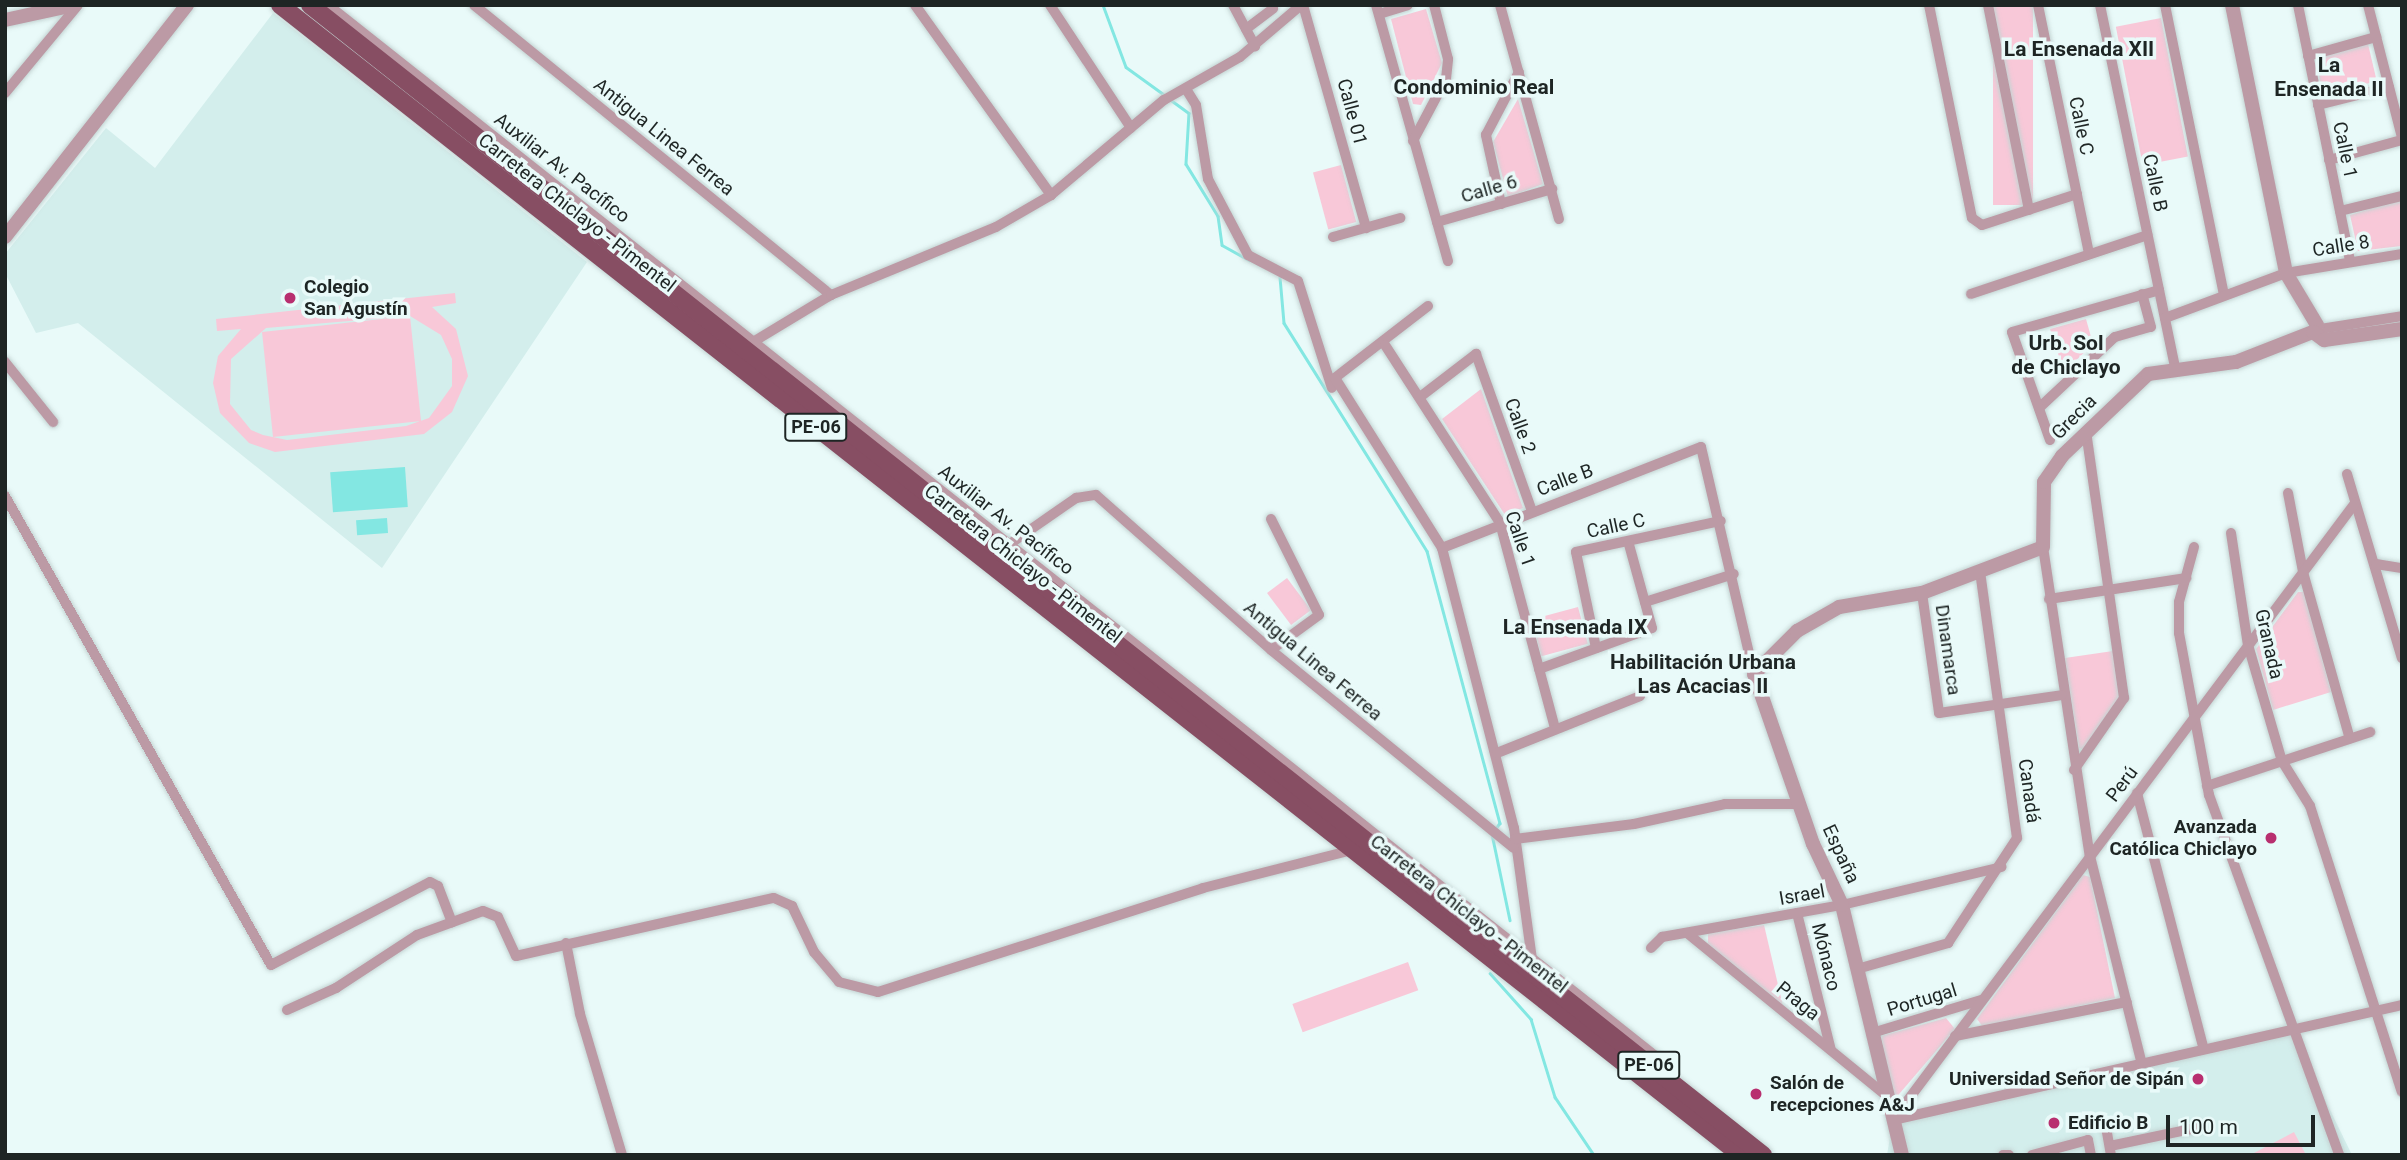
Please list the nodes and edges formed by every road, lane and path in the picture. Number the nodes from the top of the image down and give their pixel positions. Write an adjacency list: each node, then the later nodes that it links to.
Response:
1 (76, 5): 25 (street); 33 (street)
2 (187, 5): 50 (street)
3 (280, 5): 53 (main road, Carretera Chiclayo - Pimentel / PE-06)
4 (310, 5): 53 (main road, Carretera Chiclayo - Pimentel / PE-06)
5 (328, 5): 69 (street, Auxiliar Av. Pacífico)
6 (474, 5): 62 (street, Antigua Linea Ferrea)
7 (915, 5): 41 (street)
8 (1050, 5): 35 (street)
9 (1233, 5): 26 (street)
10 (1302, 5): 28 (street); 49 (street, Calle 01)
11 (1408, 5): 22 (street)
12 (1434, 5): 37 (street)
13 (1500, 5): 30 (street)
14 (1929, 5): 44 (street)
15 (1988, 5): 44 (street)
16 (2038, 5): 40 (street, Calle C)
17 (2100, 5): 51 (street, Calle B)
18 (2165, 5): 63 (street)
19 (2232, 5): 58 (street)
20 (2298, 5): 29 (street, Calle 1)
21 (2368, 5): 27 (street)
22 (1390, 8): 24 (street)
23 (1273, 9): 26 (street)
24 (1378, 10): 37 (street)
25 (5, 20)
26 (1246, 29): 28 (street)
27 (2376, 37): 29 (street); 31 (street)
28 (1255, 46): 32 (street)
29 (2308, 56): 34 (street, Calle 1)
30 (1520, 72): 39 (street); 43 (street)
31 (2389, 87): 34 (street); 36 (street)
32 (1182, 91): 35 (street); 73 (street)
33 (5, 93)
34 (2318, 105): 38 (street, Calle 1)
35 (1131, 128): 41 (street)
36 (2402, 138): 38 (street)
37 (1413, 141): 48 (street)
38 (2329, 160): 45 (street, Calle 1)
39 (1552, 189): 43 (street, Calle 6); 47 (street)
40 (2077, 194): 44 (street); 54 (street, Calle C)
41 (1051, 195): 62 (street)
42 (2402, 196): 45 (street)
43 (1501, 204): 48 (street, Calle 6)
44 (2029, 210)
45 (2340, 211): 57 (street, Calle 1)
46 (1400, 218): 49 (street)
47 (1559, 219)
48 (1437, 222): 56 (street)
49 (1366, 228): 52 (street)
50 (6, 235)
51 (2147, 235): 54 (street); 59 (street, Calle B)
52 (1334, 237)
53 (601, 248): 69 (main road, Carretera Chiclayo - Pimentel / PE-06); 123 (main road, Carretera Chiclayo - Pimentel / PE-06)
54 (2089, 254): 60 (street)
55 (2402, 254): 57 (street, Calle 8)
56 (1448, 261)
57 (2350, 261): 58 (street, Calle 8)
58 (2286, 274): 63 (street, Calle 8); 67 (street)
59 (2159, 290): 61 (street); 66 (street, Calle B)
60 (1970, 294)
61 (2142, 294): 75 (street); 75 (street)
62 (831, 295): 69 (street)
63 (2224, 295): 66 (street, Calle 8)
64 (1428, 306): 70 (street)
65 (2402, 316): 67 (street)
66 (2165, 318): 72 (street, Calle B)
67 (2315, 329): 68 (street); 72 (street, Grecia)
68 (2402, 329)
69 (748, 345): 90 (main road, Carretera Chiclayo - Pimentel / PE-06)
70 (1385, 345): 74 (street, Calle 1); 93 (street)
71 (5, 362): 76 (street)
72 (2175, 367): 77 (street, Grecia)
73 (1332, 388)
74 (1420, 397): 84 (street, Calle 2); 87 (street, Calle 1)
75 (2039, 408): 78 (street)
76 (54, 422)
77 (2086, 432): 91 (street, Grecia); 100 (street)
78 (2050, 440)
79 (1701, 447): 84 (street, Calle B); 86 (street, España)
80 (2347, 474): 83 (street)
81 (2288, 493): 97 (street)
82 (5, 496): 129 (street)
83 (2354, 503): 94 (street); 97 (street, Perú)
84 (1532, 511): 87 (street, Calle B)
85 (1271, 519): 106 (street)
86 (1721, 521): 89 (street, Calle C); 98 (street, España)
87 (1500, 523): 93 (street, Calle B); 108 (street, Calle 1)
88 (2231, 533): 104 (street, Granada)
89 (1628, 541): 103 (street); 105 (street, Calle C)
90 (1006, 547): 106 (street, Antigua Linea Ferrea); 123 (main road, Carretera Chiclayo - Pimentel / PE-06); 133 (street, Auxiliar Av. Pacífico)
91 (2043, 547): 96 (street); 102 (street)
92 (2194, 547): 99 (street)
93 (1442, 548): 117 (street)
94 (2376, 564): 95 (street); 107 (street)
95 (2402, 568)
96 (1980, 570): 101 (street); 112 (street, Canadá)
97 (2303, 572): 104 (street, Perú); 116 (street)
98 (1734, 574): 103 (street); 109 (street, España)
99 (2186, 578): 100 (street); 113 (street)
100 (2110, 590): 102 (street); 119 (street)
101 (1922, 593): 109 (street); 112 (street, Dinamarca)
102 (2049, 599): 110 (street)
103 (1645, 602): 105 (street)
104 (2248, 645): 113 (street, Perú); 118 (street, Granada)
105 (1596, 648): 108 (street)
106 (1271, 650): 124 (street, Antigua Linea Ferrea)
107 (2402, 659)
108 (1539, 669): 114 (street, Calle 1)
109 (1754, 674): 122 (street, España)
110 (2062, 695): 112 (street); 119 (street)
111 (1640, 696): 114 (street)
112 (1999, 705): 126 (street, Canadá)
113 (2192, 719): 120 (street); 121 (street, Perú)
114 (1555, 728): 117 (street)
115 (2370, 732): 116 (street)
116 (2350, 738): 118 (street)
117 (1496, 753): 124 (street)
118 (2282, 761): 120 (street); 139 (street, Granada)
119 (2074, 770): 125 (street)
120 (2207, 786): 140 (street)
121 (2137, 793): 125 (street, Perú); 143 (street)
122 (1800, 804): 124 (street); 127 (street, España)
123 (1357, 843): 131 (street); 133 (main road, Carretera Chiclayo - Pimentel / PE-06); 156 (main road, Carretera Chiclayo - Pimentel / PE-06)
124 (1514, 844): 133 (street)
125 (2090, 856): 135 (street, Perú); 136 (street)
126 (2002, 867): 127 (street, Israel); 134 (street, Canadá)
127 (1842, 905): 128 (street, Israel); 134 (street, España)
128 (1797, 913): 130 (street, Israel); 144 (street, Mónaco)
129 (452, 922): 131 (street); 138 (street)
130 (1687, 933): 132 (street, Israel); 144 (street, Praga)
131 (566, 943): 155 (street)
132 (1651, 948)
133 (1533, 967): 146 (street, Auxiliar Av. Pacífico); 152 (main road, Carretera Chiclayo - Pimentel / PE-06)
134 (1857, 969): 141 (street, España)
135 (1981, 1000): 141 (street, Portugal); 142 (street, Perú)
136 (2127, 1002): 142 (street); 145 (street)
137 (2402, 1006): 139 (street)
138 (287, 1010)
139 (2376, 1011): 140 (street); 147 (street, Granada)
140 (2290, 1026): 143 (street); 163 (street)
141 (1872, 1033): 148 (street, España)
142 (1955, 1035): 149 (street, Perú)
143 (2203, 1047): 145 (street)
144 (1831, 1051): 148 (street, Praga)
145 (2141, 1061): 149 (street)
146 (1663, 1062): 152 (main road)
147 (2402, 1092)
148 (1887, 1096): 149 (street, España)
149 (1893, 1120): 158 (street, España)
150 (2106, 1127): 153 (street)
151 (2200, 1128): 153 (street)
152 (1729, 1129): 157 (main road, Carretera Chiclayo - Pimentel / PE-06)
153 (2111, 1151): 162 (street)
154 (2048, 1153): 161 (street); 162 (street)
155 (622, 1155)
156 (1741, 1155)
157 (1763, 1155)
158 (1902, 1155)
159 (2003, 1155): 160 (street)
160 (2009, 1155)
161 (2032, 1155)
162 (2094, 1155)
163 (2339, 1155)

